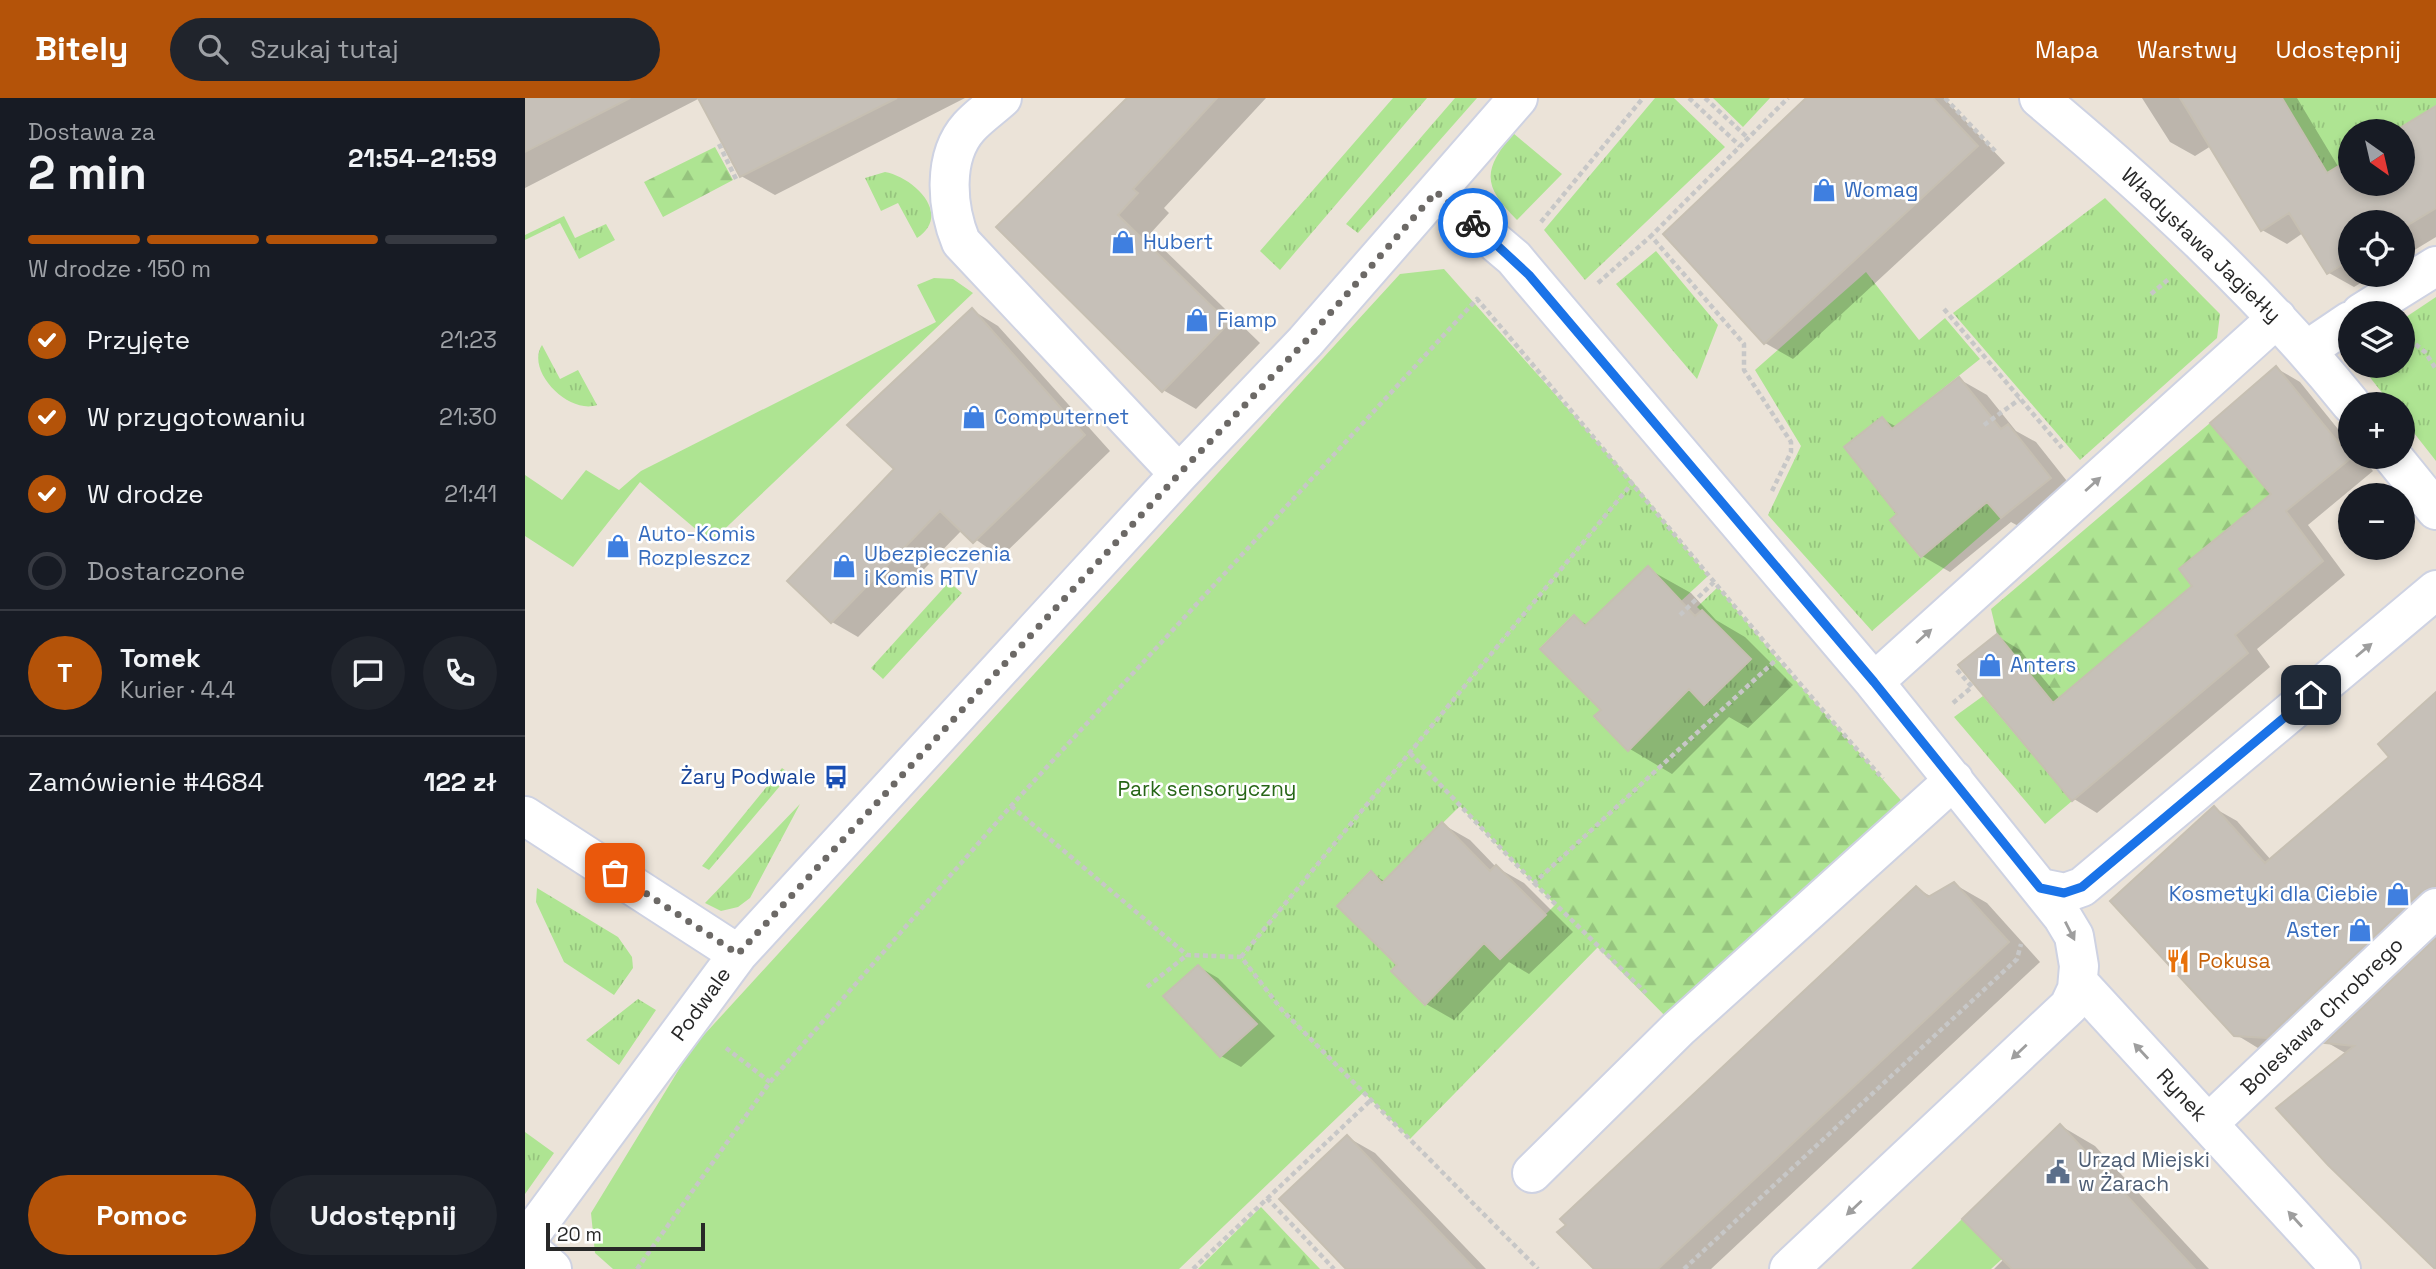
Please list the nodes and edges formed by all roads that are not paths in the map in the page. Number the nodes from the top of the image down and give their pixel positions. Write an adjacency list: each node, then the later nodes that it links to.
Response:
1 (1002, 98): 12 (street)
2 (1518, 98): 4 (street, Podwale)
3 (2039, 98): 7 (street, Władysława Jagiełły)
4 (1436, 192): 12 (street, Podwale); 15 (street)
5 (2436, 266): 6 (street)
6 (2380, 301)
7 (2277, 318): 9 (street, Władysława Jagiełły); 15 (street, one-way to 7)
8 (2338, 329): 9 (street)
9 (2307, 350): 10 (street, Władysława Jagiełły)
10 (2341, 392)
11 (2403, 469): 13 (street)
12 (1179, 474): 20 (street, Podwale)
13 (2436, 510)
14 (2436, 590): 18 (street, one-way to 14)
15 (1874, 682): 16 (street)
16 (1954, 780): 18 (street); 23 (street)
17 (525, 816): 20 (street)
18 (2040, 888): 21 (street, one-way to 21)
19 (2436, 908): 22 (street, Bolesława Chrobrego)
20 (738, 954): 24 (street, Podwale)
21 (2074, 994): 22 (street, Rynek, one-way to 21); 26 (street, one-way to 26)
22 (2208, 1124): 27 (street, Rynek, one-way to 22)
23 (1532, 1173)
24 (525, 1244): 25 (street)
25 (552, 1269)
26 (1789, 1269)
27 (2341, 1269)

